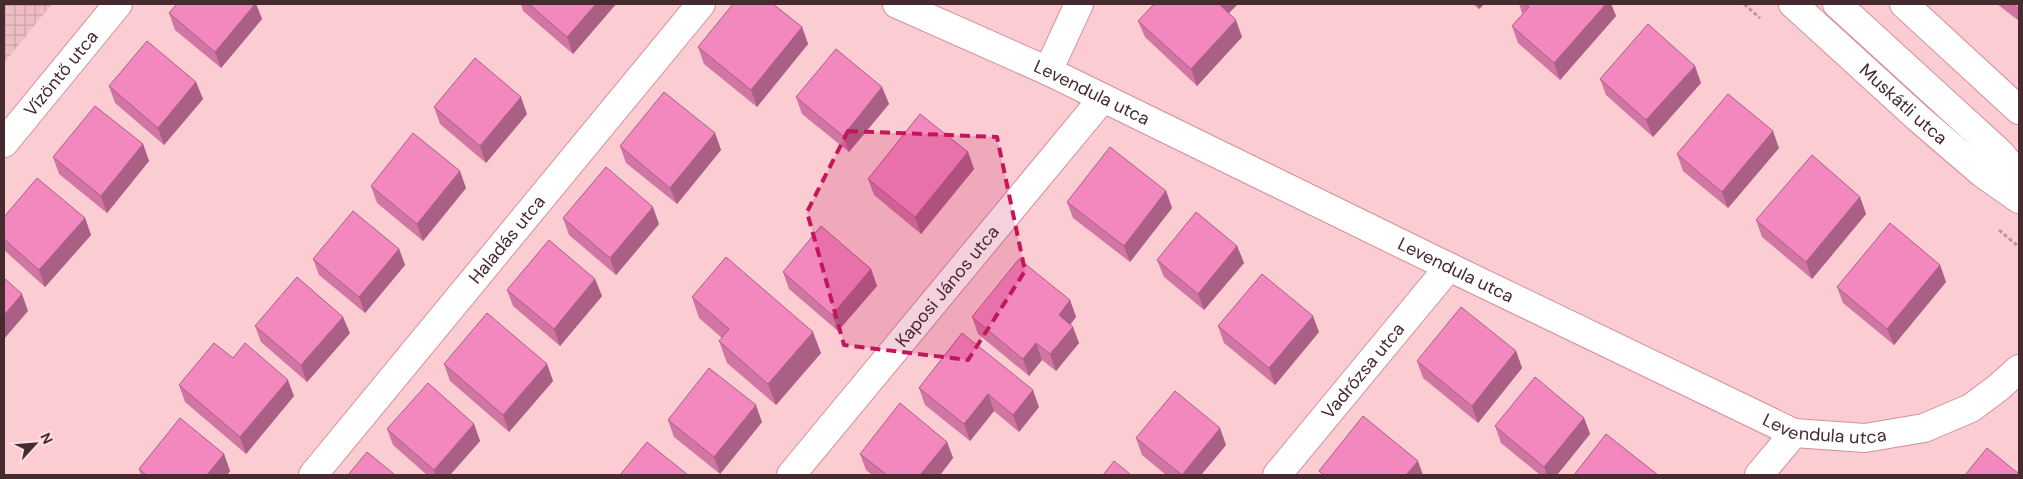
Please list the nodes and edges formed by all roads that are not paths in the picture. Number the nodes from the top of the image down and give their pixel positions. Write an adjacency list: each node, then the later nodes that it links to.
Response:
1 (118, 4): 11 (street, Vízöntő utca)
2 (701, 4): 17 (street, Haladás utca)
3 (896, 4): 8 (street, Levendula utca)
4 (1079, 4): 8 (street)
5 (1792, 4): 13 (street, Muskátli utca)
6 (1837, 4): 12 (street, Muskátli utca)
7 (1904, 4): 10 (street)
8 (1048, 70): 9 (street, Levendula utca)
9 (1103, 98): 14 (street, Levendula utca); 18 (street, Kaposi János utca)
10 (2019, 110)
11 (4, 143)
12 (2019, 176)
13 (2019, 199)
14 (1448, 267): 16 (street, Levendula utca); 19 (street, Vadrózsa utca)
15 (2019, 369): 16 (street, Levendula utca)
16 (1794, 433): 20 (street)
17 (313, 475)
18 (791, 475)
19 (1277, 475)
20 (1759, 475)

